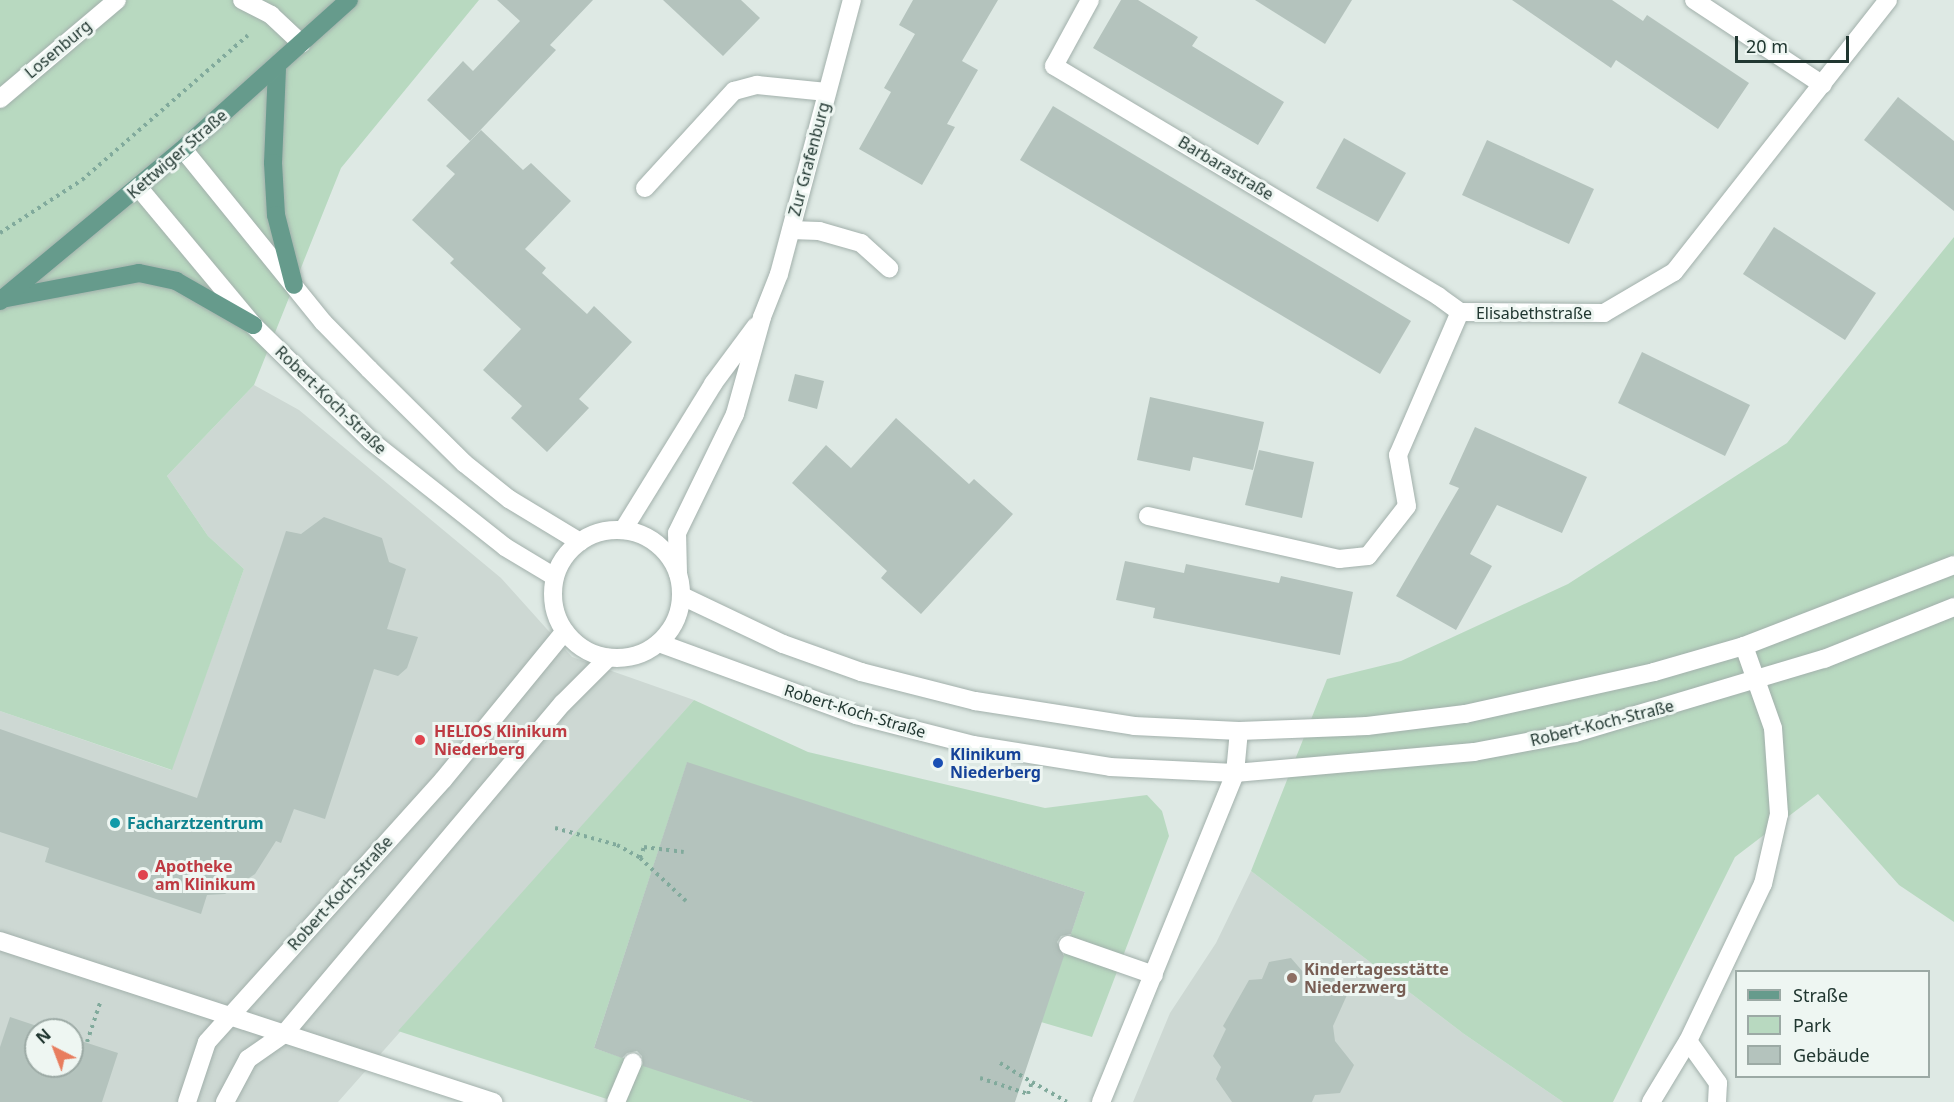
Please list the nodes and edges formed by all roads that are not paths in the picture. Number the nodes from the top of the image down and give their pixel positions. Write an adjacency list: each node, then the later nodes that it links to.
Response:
1 (117, 0): 12 (street, Losenburg)
2 (242, 0): 8 (street)
3 (349, 0): 8 (main road, Kettwiger Straße)
4 (852, 0): 11 (street, Zur Grafenburg)
5 (1090, 0): 20 (street, Barbarastraße)
6 (1694, 0): 10 (street)
7 (1888, 0): 10 (street, Elisabethstraße)
8 (302, 44): 9 (main road, Kettwiger Straße)
9 (277, 68): 13 (main road, Kettwiger Straße); 18 (main road)
10 (1823, 85): 20 (street, Elisabethstraße)
11 (827, 92): 15 (street); 16 (street, Zur Grafenburg)
12 (0, 99)
13 (183, 149): 14 (main road, Kettwiger Straße); 18 (street)
14 (139, 188): 19 (main road, Kettwiger Straße); 22 (street, Robert-Koch-Straße)
15 (645, 188)
16 (791, 230): 17 (street); 21 (street, Zur Grafenburg)
17 (889, 268)
18 (294, 285): 25 (street)
19 (1, 300): 22 (main road)
20 (1460, 312): 23 (street, Elisabethstraße)
21 (762, 317): 24 (street, Zur Grafenburg); 27 (street, Zur Grafenburg)
22 (253, 325): 28 (street, Robert-Koch-Straße)
23 (1148, 516)
24 (623, 530): 25 (street); 27 (street)
25 (580, 542): 28 (street)
26 (1954, 565): 33 (street)
27 (678, 573): 29 (street)
28 (555, 577): 31 (street)
29 (681, 596): 32 (street); 36 (street)
30 (1954, 608): 35 (street, Robert-Koch-Straße)
31 (564, 632): 34 (street); 41 (street, Robert-Koch-Straße)
32 (659, 643): 34 (street); 37 (street, Robert-Koch-Straße)
33 (1744, 646): 35 (street); 36 (street)
34 (608, 658): 42 (street)
35 (1758, 679): 37 (street, Robert-Koch-Straße); 43 (street)
36 (1239, 731): 37 (street)
37 (1235, 773): 40 (street)
38 (0, 941): 41 (street)
39 (1068, 945): 40 (street)
40 (1154, 975): 49 (street)
41 (230, 1015): 42 (street); 45 (street, Robert-Koch-Straße)
42 (284, 1034): 46 (street); 47 (street)
43 (1688, 1041): 50 (street); 51 (street)
44 (633, 1062): 48 (street)
45 (187, 1102)
46 (225, 1102)
47 (493, 1102)
48 (616, 1102)
49 (1101, 1102)
50 (1651, 1102)
51 (1717, 1102)

